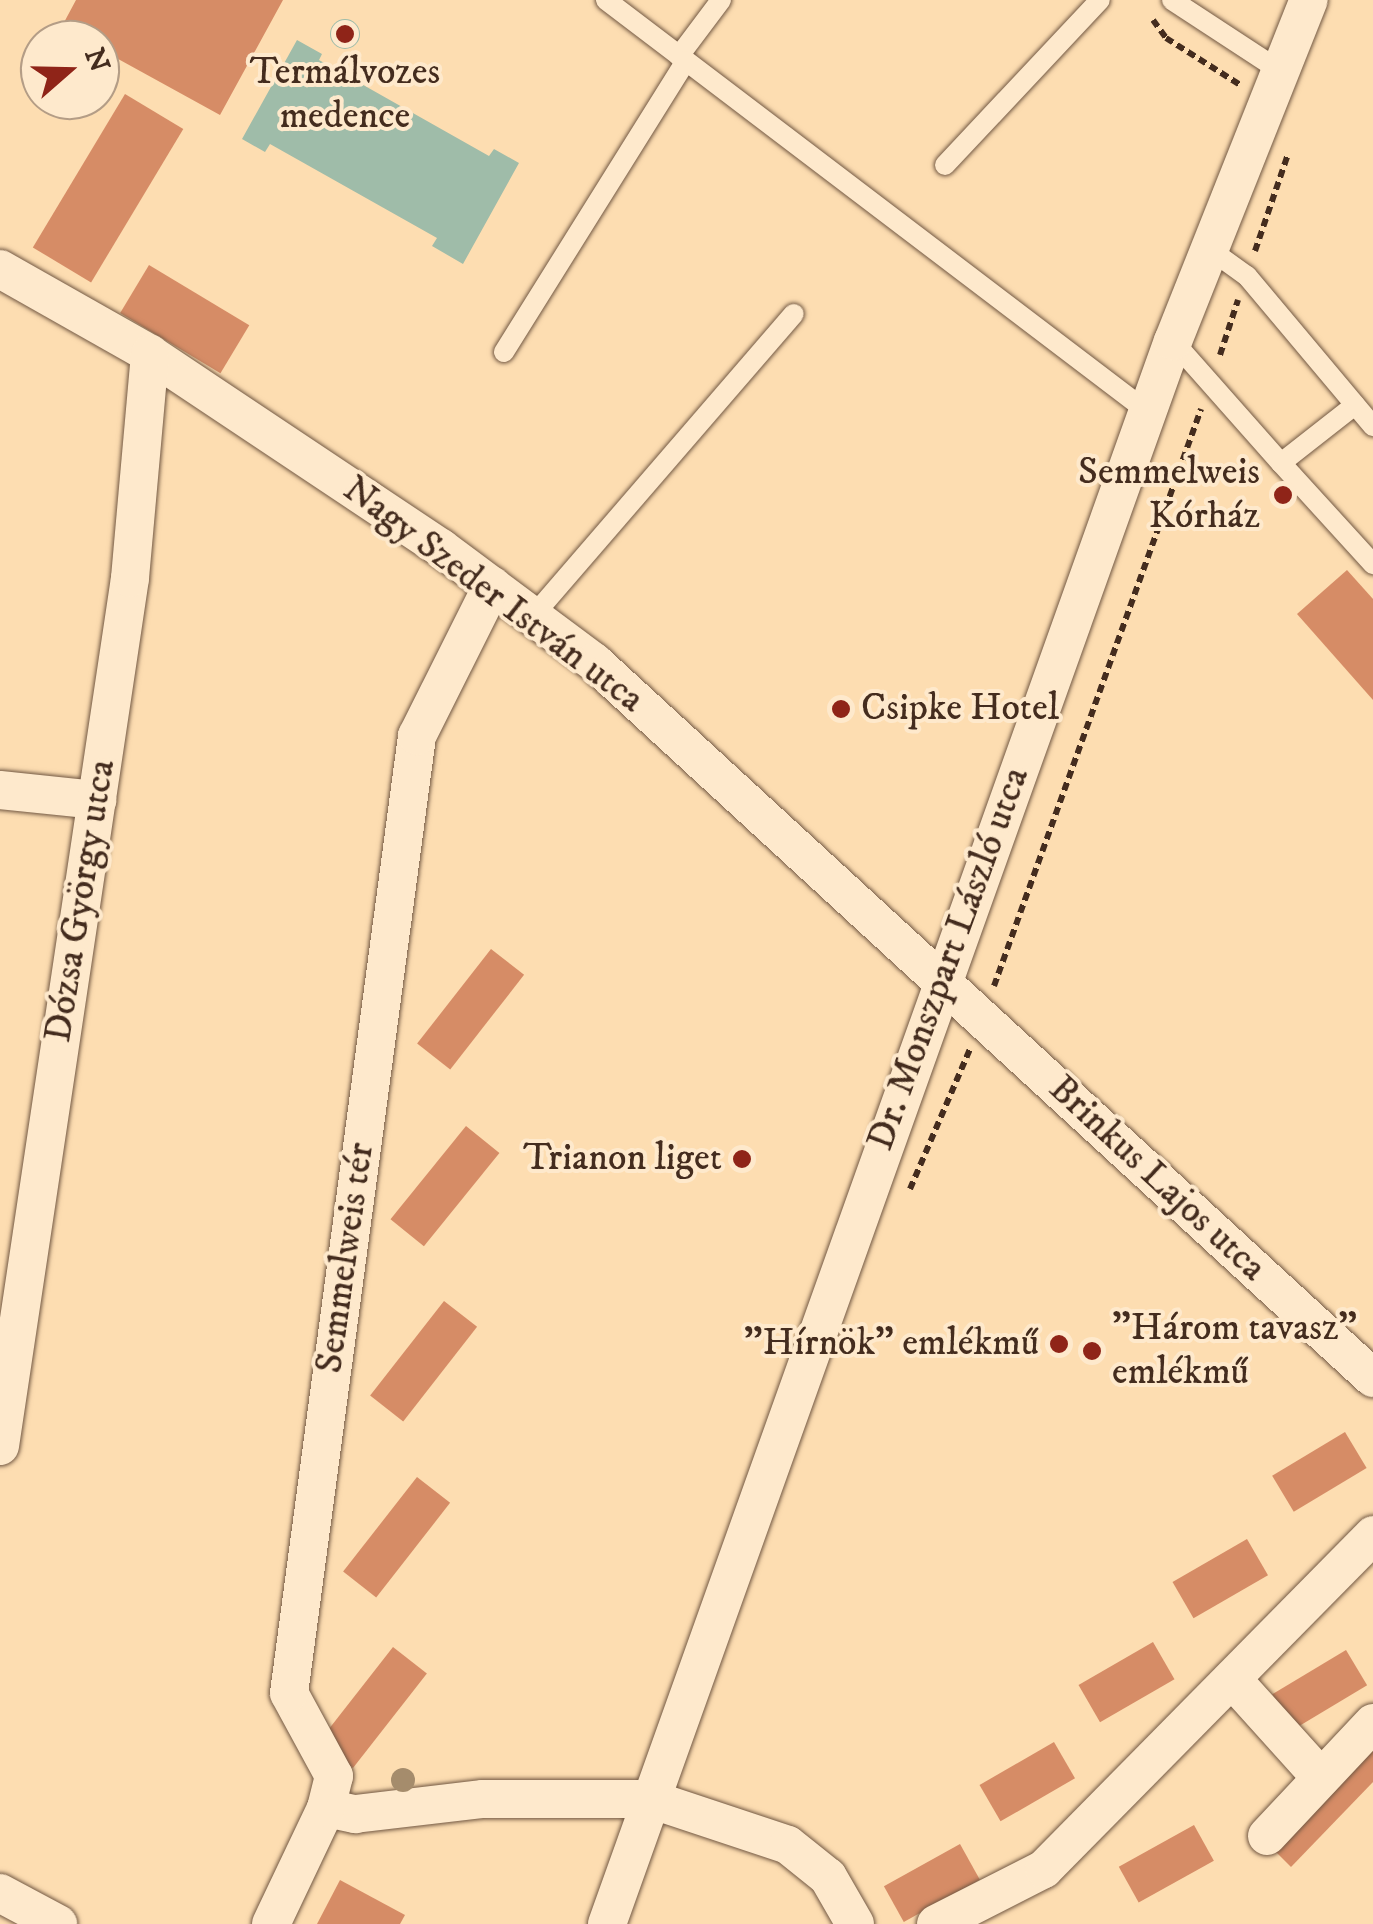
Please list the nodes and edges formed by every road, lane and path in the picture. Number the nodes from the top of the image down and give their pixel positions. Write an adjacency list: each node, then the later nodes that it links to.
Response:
1 (606, 0): 7 (lane)
2 (721, 0): 7 (lane)
3 (1100, 0): 10 (lane)
4 (1172, 0): 8 (lane)
5 (1309, 0): 8 (street, Dr. Monszpart László utca)
6 (1145, 10): 8 (path)
7 (683, 58): 16 (lane); 20 (lane)
8 (1272, 85): 11 (street, Dr. Monszpart László utca)
9 (1290, 150): 13 (path)
10 (945, 165)
11 (1208, 248): 13 (lane); 15 (street, Dr. Monszpart László utca)
12 (0, 269): 17 (street, Nagy Szeder István utca)
13 (1247, 276): 18 (path); 19 (lane)
14 (794, 314): 25 (lane)
15 (1173, 341): 18 (lane); 20 (street, Dr. Monszpart László utca)
16 (504, 352)
17 (150, 354): 24 (street, Nagy Szeder István utca); 27 (street, Dózsa György utca)
18 (1210, 384): 22 (lane); 29 (path)
19 (1354, 405): 21 (lane); 22 (lane)
20 (1148, 412): 28 (street, Dr. Monszpart László utca)
21 (1373, 426)
22 (1281, 463): 23 (lane)
23 (1373, 564)
24 (492, 586): 25 (street, Nagy Szeder István utca); 38 (street, Semmelweis tér)
25 (533, 616): 28 (street, Nagy Szeder István utca)
26 (0, 790): 27 (street)
27 (97, 800): 32 (street, Dózsa György utca)
28 (942, 980): 29 (street, Brinkus Lajos utca); 37 (street, Dr. Monszpart László utca)
29 (983, 1018): 30 (path); 31 (street, Brinkus Lajos utca)
30 (908, 1195)
31 (1373, 1378)
32 (0, 1446)
33 (1373, 1535): 34 (street)
34 (1232, 1679): 36 (street); 45 (street)
35 (1373, 1724): 36 (street)
36 (1321, 1778): 39 (street)
37 (650, 1798): 38 (street); 43 (street, Dr. Monszpart László utca); 44 (street)
38 (326, 1808): 42 (street, Semmelweis tér)
39 (1266, 1836)
40 (0, 1892): 41 (street)
41 (58, 1924)
42 (272, 1924)
43 (607, 1924)
44 (855, 1924)
45 (936, 1924)

